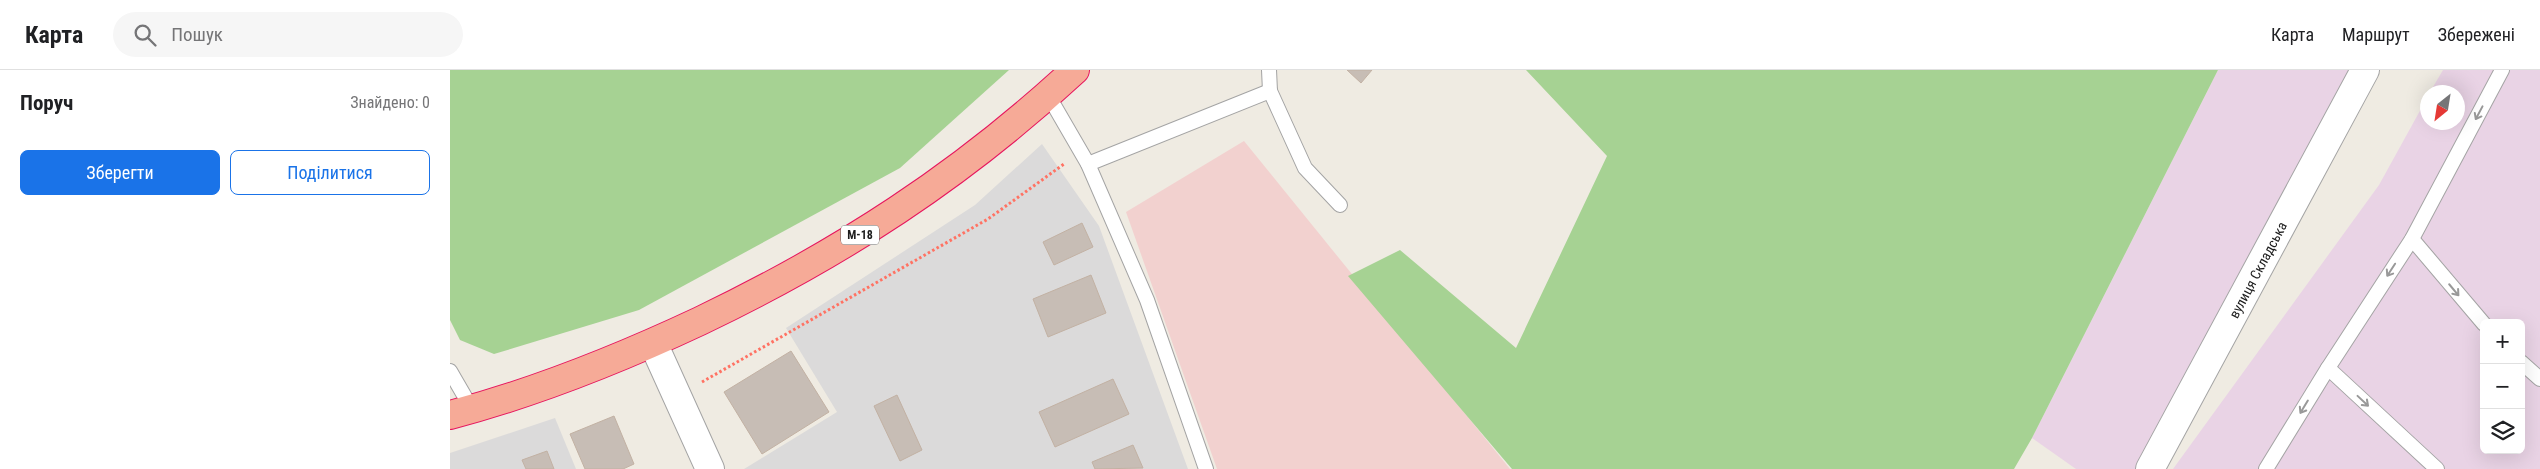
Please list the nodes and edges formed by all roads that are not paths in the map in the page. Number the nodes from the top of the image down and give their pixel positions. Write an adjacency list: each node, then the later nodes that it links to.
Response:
1 (1074, 70): 6 (highway, М-18)
2 (1269, 70): 5 (lane)
3 (2365, 70): 19 (street, вулиця Складська)
4 (2502, 70): 9 (lane, one-way to 9)
5 (1270, 91): 7 (lane); 8 (lane)
6 (1048, 95): 7 (lane); 11 (highway, М-18)
7 (1088, 164): 18 (lane)
8 (1340, 205)
9 (2412, 239): 10 (lane, one-way to 10); 13 (lane, one-way to 13)
10 (2480, 319)
11 (653, 343): 16 (highway, М-18); 17 (street)
12 (2523, 364): 15 (lane)
13 (2328, 368): 20 (lane, one-way to 20); 21 (lane, one-way to 21)
14 (450, 372): 16 (lane)
15 (2540, 379)
16 (461, 412)
17 (710, 469)
18 (1206, 469)
19 (2150, 469)
20 (2266, 469)
21 (2436, 469)

